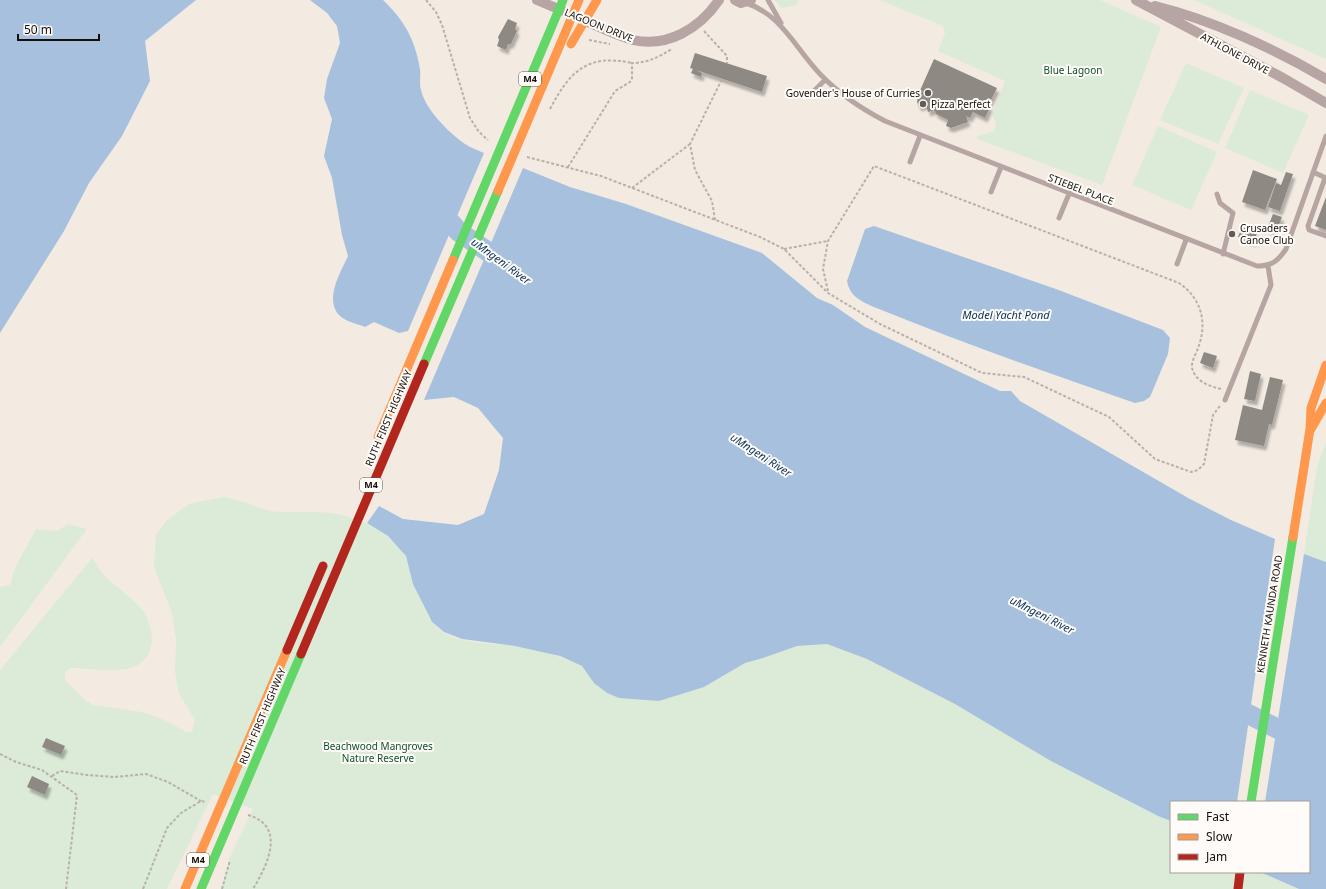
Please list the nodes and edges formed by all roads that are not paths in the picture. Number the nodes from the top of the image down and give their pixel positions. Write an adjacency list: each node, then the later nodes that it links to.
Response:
1 (537, 0): 5 (street, LAGOON DRIVE)
2 (549, 0): 11 (main road)
3 (563, 0): 18 (main road, RUTH FIRST HIGHWAY / M4)
4 (579, 0): 19 (main road, RUTH FIRST HIGHWAY / M4)
5 (719, 0)
6 (735, 0): 9 (street)
7 (768, 0): 12 (lane, STIEBEL PLACE)
8 (596, 1): 19 (main road)
9 (748, 1): 12 (lane, STIEBEL PLACE)
10 (1140, 2): 14 (street, ATHLONE DRIVE); 17 (street, ATHLONE DRIVE)
11 (545, 12)
12 (783, 28): 15 (lane, STIEBEL PLACE)
13 (539, 32): 18 (main road)
14 (1326, 79)
15 (825, 80): 16 (lane); 20 (lane, STIEBEL PLACE)
16 (812, 93)
17 (1326, 104)
18 (515, 115): 39 (main road, RUTH FIRST HIGHWAY / M4)
19 (522, 134): 43 (main road, RUTH FIRST HIGHWAY / M4)
20 (920, 136): 22 (lane); 23 (lane, STIEBEL PLACE)
21 (1326, 136): 24 (lane)
22 (910, 162)
23 (1001, 167): 26 (lane); 27 (lane, STIEBEL PLACE)
24 (1313, 172): 25 (lane); 34 (lane)
25 (1326, 178): 30 (lane)
26 (991, 192)
27 (1069, 194): 29 (lane); 31 (lane, STIEBEL PLACE)
28 (1217, 194): 32 (lane)
29 (1059, 218)
30 (1326, 236)
31 (1186, 240): 32 (lane, STIEBEL PLACE); 33 (lane)
32 (1223, 254): 34 (lane, STIEBEL PLACE)
33 (1177, 264)
34 (1268, 266): 36 (lane)
35 (1326, 365): 38 (main road, KENNETH KAUNDA ROAD)
36 (1225, 400)
37 (1326, 403): 38 (main road, KENNETH KAUNDA ROAD)
38 (1310, 429): 41 (main road, KENNETH KAUNDA ROAD)
39 (373, 447)
40 (327, 556): 42 (main road, RUTH FIRST HIGHWAY / M4)
41 (1251, 801)
42 (206, 841): 45 (main road); 46 (main road, RUTH FIRST HIGHWAY / M4)
43 (221, 841): 47 (main road, RUTH FIRST HIGHWAY / M4); 48 (main road)
44 (1240, 873): 49 (main road)
45 (181, 889)
46 (185, 889)
47 (201, 889)
48 (209, 889)
49 (1238, 889)

